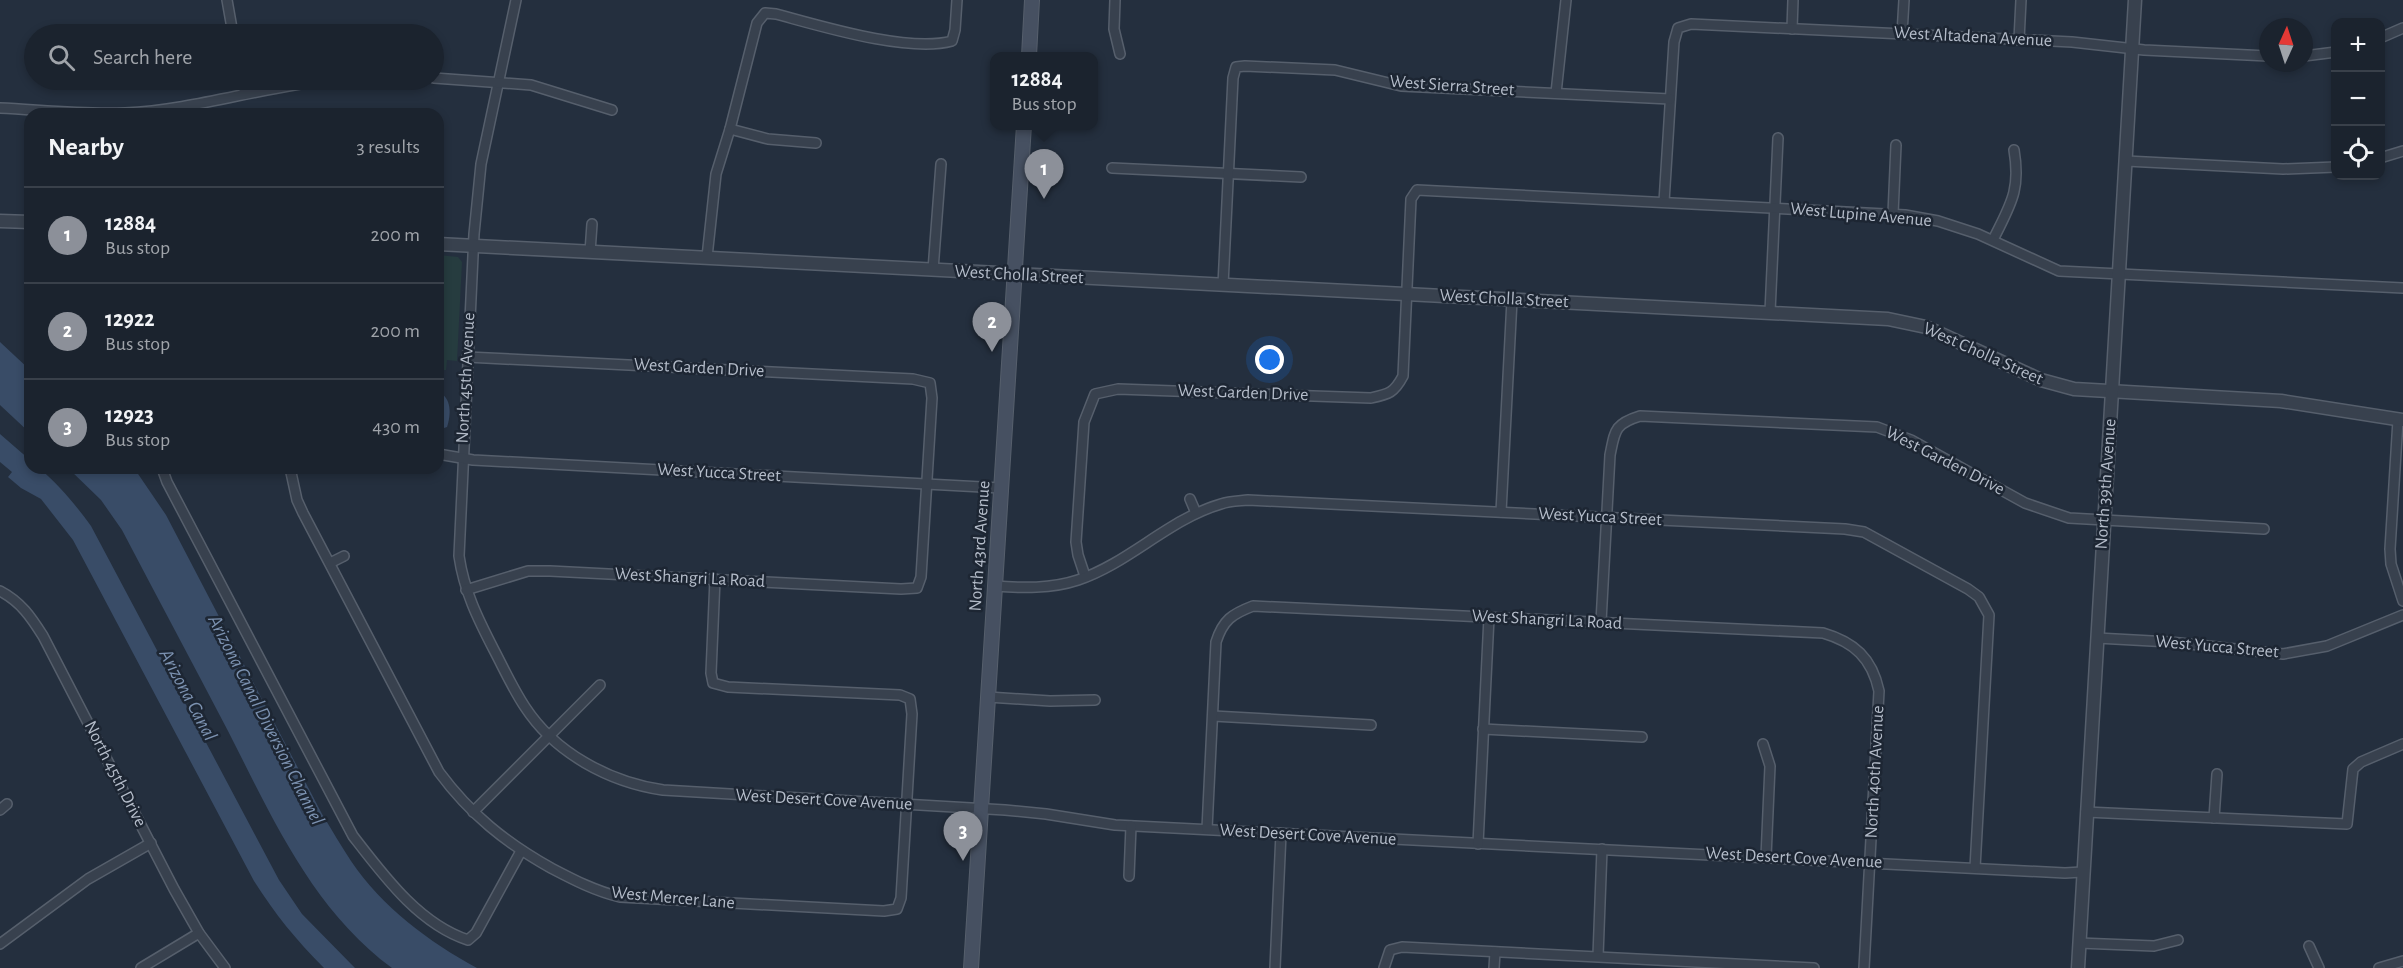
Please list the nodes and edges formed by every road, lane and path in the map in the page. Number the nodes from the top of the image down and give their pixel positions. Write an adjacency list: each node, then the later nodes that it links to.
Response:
1 (227, 0): 11 (street)
2 (516, 0): 24 (street, North 45th Avenue)
3 (957, 0): 34 (street)
4 (1032, 0): 18 (main road)
5 (1115, 0): 20 (street)
6 (1566, 0): 27 (street)
7 (1793, 0): 13 (street)
8 (1904, 0): 14 (street)
9 (2021, 0): 16 (street)
10 (2135, 0): 17 (street, North 39th Avenue)
11 (231, 24)
12 (2403, 28): 15 (street)
13 (1792, 29): 14 (street, West Altadena Avenue); 29 (street, West Altadena Avenue)
14 (1902, 34): 16 (street, West Altadena Avenue)
15 (2385, 36)
16 (2019, 40): 17 (street, West Altadena Avenue)
17 (2132, 49): 22 (street, West Altadena Avenue); 42 (street, North 39th Avenue)
18 (1029, 52)
19 (2331, 53): 21 (street)
20 (1120, 54)
21 (2313, 55)
22 (2259, 56)
23 (444, 79): 24 (street)
24 (498, 82): 33 (street); 56 (street, North 45th Avenue)
25 (244, 90): 28 (street)
26 (269, 90): 28 (street)
27 (1556, 93): 29 (street, West Sierra Street); 46 (street, West Sierra Street)
28 (245, 94): 31 (street)
29 (1670, 99): 48 (street)
30 (0, 108): 32 (street)
31 (163, 108)
32 (24, 109)
33 (612, 110)
34 (730, 129): 37 (street); 58 (street)
35 (1024, 130): 61 (main road, North 43rd Avenue)
36 (1778, 138): 49 (street)
37 (816, 143)
38 (1896, 145): 50 (street)
39 (2014, 150): 54 (street)
40 (2403, 151): 41 (street)
41 (2385, 156)
42 (2126, 161): 44 (street); 60 (street, North 39th Avenue)
43 (941, 164): 59 (street)
44 (2331, 167)
45 (1112, 168): 46 (street)
46 (1228, 174): 47 (street); 62 (street)
47 (1301, 177)
48 (1664, 202): 49 (street, West Lupine Avenue); 64 (street, West Lupine Avenue)
49 (1774, 207): 50 (street, West Lupine Avenue); 66 (street)
50 (1893, 214): 54 (street, West Lupine Avenue)
51 (0, 221): 52 (street)
52 (24, 222)
53 (592, 224): 57 (street)
54 (1993, 240): 60 (street, West Lupine Avenue)
55 (444, 244): 56 (street, West Cholla Street)
56 (473, 246): 57 (street, West Cholla Street); 67 (street, North 45th Avenue)
57 (590, 252): 58 (street, West Cholla Street)
58 (707, 258): 59 (street, West Cholla Street)
59 (933, 270): 61 (street, West Cholla Street)
60 (2119, 274): 63 (street, West Lupine Avenue); 68 (street, North 39th Avenue)
61 (1014, 275): 62 (street, West Cholla Street); 75 (main road, North 43rd Avenue)
62 (1223, 285): 64 (street, West Cholla Street)
63 (2403, 288)
64 (1407, 294): 65 (street, West Cholla Street); 84 (street, West Garden Drive)
65 (1512, 300): 66 (street, West Cholla Street); 77 (street)
66 (1770, 312): 68 (street, West Cholla Street)
67 (467, 357): 71 (street, North 45th Avenue); 74 (street, West Garden Drive)
68 (2112, 393): 69 (street, West Cholla Street); 80 (street, North 39th Avenue)
69 (2401, 420): 90 (street)
70 (444, 455): 71 (street, West Yucca Street)
71 (462, 459): 74 (street, West Yucca Street); 88 (street, North 45th Avenue)
72 (164, 474): 118 (street)
73 (291, 474): 83 (street, West Mercer Lane)
74 (926, 484): 75 (street, West Yucca Street); 85 (street, West Shangri La Road)
75 (1001, 488): 87 (main road, North 43rd Avenue)
76 (1190, 498): 78 (street)
77 (1501, 512): 78 (street, West Yucca Street); 79 (street, West Yucca Street)
78 (1196, 513): 84 (street, West Yucca Street)
79 (1606, 517): 80 (street, West Garden Drive); 93 (street); 121 (street, West Yucca Street)
80 (2104, 521): 81 (street, West Garden Drive); 94 (street, North 39th Avenue)
81 (2264, 529)
82 (344, 556): 83 (street)
83 (330, 563): 109 (street, West Mercer Lane)
84 (1085, 576): 87 (street, West Yucca Street)
85 (715, 579): 88 (street, West Shangri La Road); 107 (street)
86 (12, 585): 89 (street, North 45th Drive)
87 (995, 586): 97 (main road, North 43rd Avenue)
88 (466, 590): 102 (street, North 45th Avenue)
89 (3, 593): 115 (street, North 45th Drive)
90 (2403, 602)
91 (2403, 615): 94 (street, West Yucca Street)
92 (1489, 618): 93 (street, West Shangri La Road); 99 (street, West Shangri La Road); 101 (street)
93 (1602, 622): 95 (street, West Shangri La Road)
94 (2097, 638): 110 (street, North 39th Avenue)
95 (1861, 652): 120 (street, North 40th Avenue)
96 (600, 685): 102 (street)
97 (988, 697): 98 (street); 108 (main road, North 43rd Avenue)
98 (1095, 700)
99 (1213, 716): 100 (street); 113 (street)
100 (1371, 725)
101 (1484, 729): 103 (street); 116 (street)
102 (550, 735): 107 (street, West Desert Cove Avenue); 109 (street)
103 (1642, 737)
104 (1763, 744): 119 (street)
105 (2403, 744): 111 (street)
106 (2217, 774): 111 (street)
107 (906, 804): 108 (street, West Desert Cove Avenue); 118 (street, West Mercer Lane)
108 (981, 808): 112 (street, West Desert Cove Avenue); 134 (main road, North 43rd Avenue)
109 (473, 812): 118 (street, West Mercer Lane)
110 (2086, 812): 111 (street); 122 (street, North 39th Avenue)
111 (2214, 818)
112 (1131, 826): 113 (street, West Desert Cove Avenue); 123 (street)
113 (1207, 830): 114 (street, West Desert Cove Avenue)
114 (1281, 833): 116 (street, West Desert Cove Avenue); 135 (street)
115 (151, 843): 124 (street, North 45th Drive); 127 (street)
116 (1478, 843): 117 (street, West Desert Cove Avenue)
117 (1602, 849): 119 (street, West Desert Cove Avenue); 130 (street)
118 (521, 851)
119 (1766, 857): 120 (street, West Desert Cove Avenue)
120 (1870, 862): 121 (street, West Desert Cove Avenue); 139 (street, North 40th Avenue)
121 (1975, 868): 122 (street, West Desert Cove Avenue)
122 (2082, 872): 126 (street, North 39th Avenue)
123 (1129, 876)
124 (199, 933): 132 (street); 133 (street, North 45th Drive)
125 (2178, 940): 126 (street)
126 (2079, 942): 140 (street, North 39th Avenue)
127 (0, 944)
128 (2309, 945): 141 (street)
129 (1495, 952): 130 (street); 136 (street); 137 (street)
130 (1598, 956): 138 (street)
131 (2403, 961): 142 (street)
132 (141, 968)
133 (225, 968)
134 (971, 968)
135 (1275, 968)
136 (1384, 968)
137 (1494, 968)
138 (1814, 968)
139 (1864, 968)
140 (2078, 968)
141 (2319, 968)
142 (2379, 968)

